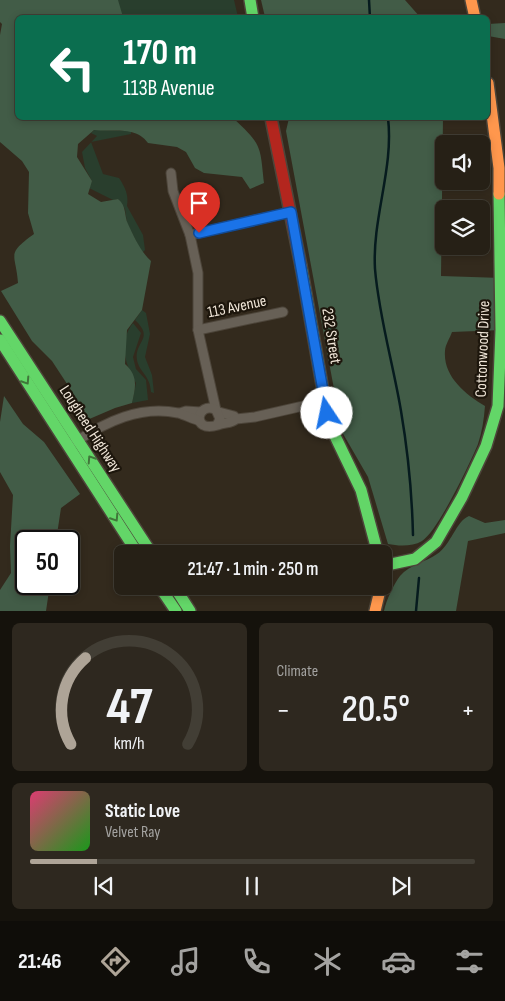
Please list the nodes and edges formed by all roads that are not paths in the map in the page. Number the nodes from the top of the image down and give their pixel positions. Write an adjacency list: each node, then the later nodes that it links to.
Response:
1 (250, 0): 3 (main road)
2 (471, 0): 4 (main road)
3 (252, 15)
4 (474, 15)
5 (490, 98): 24 (main road, Cottonwood Drive)
6 (271, 120): 8 (main road, 232 Street)
7 (171, 173): 9 (street)
8 (291, 212): 9 (street); 15 (main road, 232 Street)
9 (190, 235): 12 (street)
10 (283, 312): 12 (street, 113 Avenue)
11 (0, 321): 20 (main road, Lougheed Highway)
12 (198, 330): 14 (street)
13 (0, 340): 20 (main road, Lougheed Highway, one-way to 20)
14 (212, 393): 16 (street); 17 (street)
15 (325, 401): 18 (street); 23 (main road, 232 Street)
16 (217, 411): 17 (street); 18 (street); 19 (street)
17 (203, 413): 19 (street); 20 (street)
18 (236, 419): 19 (street)
19 (217, 425)
20 (73, 443): 21 (main road, Lougheed Highway, one-way to 21); 22 (main road, Lougheed Highway, one-way to 20)
21 (133, 545)
22 (146, 545)
23 (376, 545)
24 (392, 564)
25 (165, 595): 28 (main road)
26 (180, 595): 29 (main road)
27 (379, 595): 30 (main road)
28 (176, 611)
29 (190, 611)
30 (376, 611)

